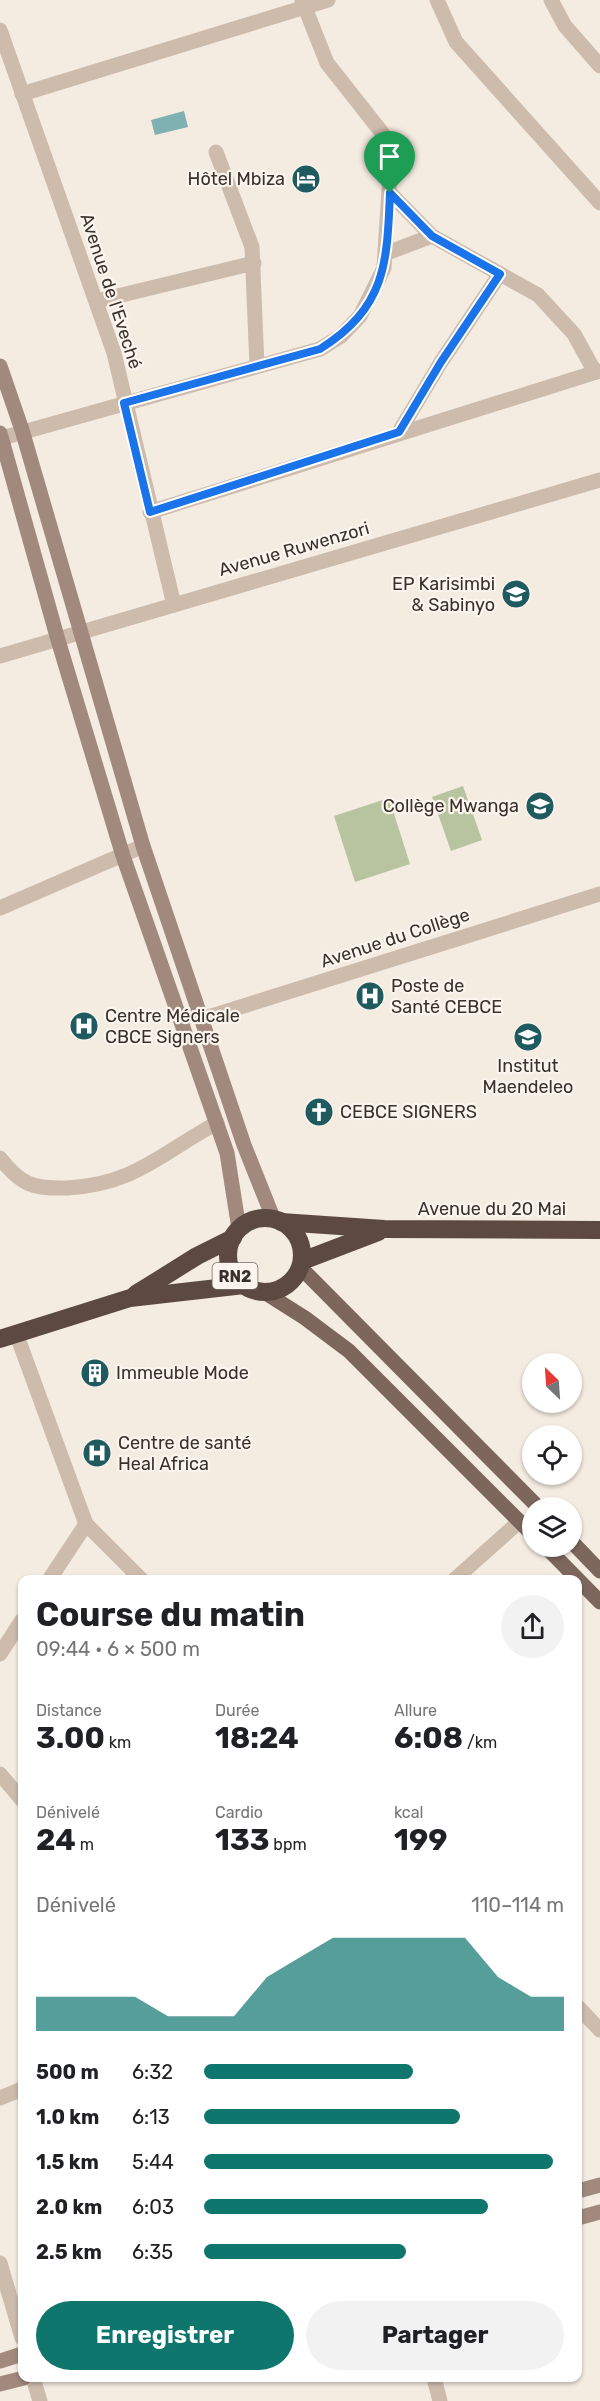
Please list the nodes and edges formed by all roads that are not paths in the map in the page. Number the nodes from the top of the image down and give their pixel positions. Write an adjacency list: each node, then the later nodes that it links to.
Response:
1 (328, 0): 4 (street)
2 (437, 0): 10 (street)
3 (551, 0): 6 (street)
4 (303, 4): 7 (street); 9 (street)
5 (0, 30): 7 (street, Avenue de l'Eveché)
6 (600, 66)
7 (22, 94): 15 (street, Avenue de l'Eveché)
8 (216, 152): 13 (street)
9 (390, 193): 11 (street); 12 (street)
10 (600, 203)
11 (432, 236): 12 (street); 14 (street)
12 (387, 253): 17 (street)
13 (254, 263): 15 (street); 17 (street)
14 (500, 274): 18 (street); 21 (street)
15 (98, 301): 19 (street, Avenue de l'Eveché)
16 (0, 366): 20 (main road)
17 (257, 366): 19 (street)
18 (598, 371): 21 (street)
19 (124, 403): 20 (street); 24 (street, Avenue de l'Eveché)
20 (22, 430): 22 (street); 26 (main road)
21 (399, 432): 24 (street)
22 (1, 436): 27 (main road)
23 (600, 480): 25 (street, Avenue Ruwenzori)
24 (150, 512): 25 (street, Avenue de l'Eveché)
25 (174, 605): 26 (street, Avenue Ruwenzori)
26 (79, 633): 27 (street, Avenue Ruwenzori); 29 (main road)
27 (58, 640): 28 (street, Avenue Ruwenzori); 30 (main road)
28 (0, 656)
29 (129, 798): 30 (main road); 31 (main road)
30 (110, 805): 32 (main road)
31 (143, 846): 32 (street); 35 (main road)
32 (123, 856): 34 (street); 36 (main road)
33 (600, 894): 35 (street, Avenue du Collège)
34 (0, 908)
35 (202, 1019): 38 (main road)
36 (218, 1123): 37 (street); 41 (main road)
37 (0, 1158)
38 (278, 1221): 39 (highway, RN2); 41 (highway, RN2); 42 (highway)
39 (384, 1229): 40 (highway, Avenue du 20 Mai / RN2); 42 (highway, RN2)
40 (600, 1230)
41 (236, 1234): 43 (highway, RN2); 45 (highway, RN2)
42 (301, 1264): 44 (highway, RN2); 47 (main road)
43 (244, 1285): 44 (highway, RN2); 45 (highway, RN2)
44 (264, 1292): 48 (main road)
45 (130, 1298): 46 (highway, RN2)
46 (8, 1336): 49 (street)
47 (528, 1497)
48 (520, 1521): 55 (street)
49 (86, 1524): 53 (street); 54 (street)
50 (582, 1552): 52 (main road)
51 (556, 1557): 56 (main road)
52 (600, 1570)
53 (52, 1575)
54 (137, 1575)
55 (460, 1575)
56 (573, 1575)
57 (582, 1584): 58 (main road)
58 (600, 1602)
59 (18, 1626): 60 (street)
60 (0, 1654)
61 (0, 1774): 62 (street)
62 (18, 1795)
63 (582, 2011): 64 (street)
64 (600, 2030)
65 (18, 2091): 66 (street)
66 (0, 2098)
67 (600, 2184): 68 (main road)
68 (582, 2191)
69 (600, 2211): 70 (main road)
70 (582, 2217)
71 (0, 2263): 72 (street)
72 (18, 2324)
73 (18, 2355): 74 (main road)
74 (0, 2361)
75 (18, 2380): 78 (main road)
76 (34, 2382): 79 (street)
77 (435, 2382): 80 (street)
78 (0, 2384)
79 (40, 2401)
80 (441, 2401)

